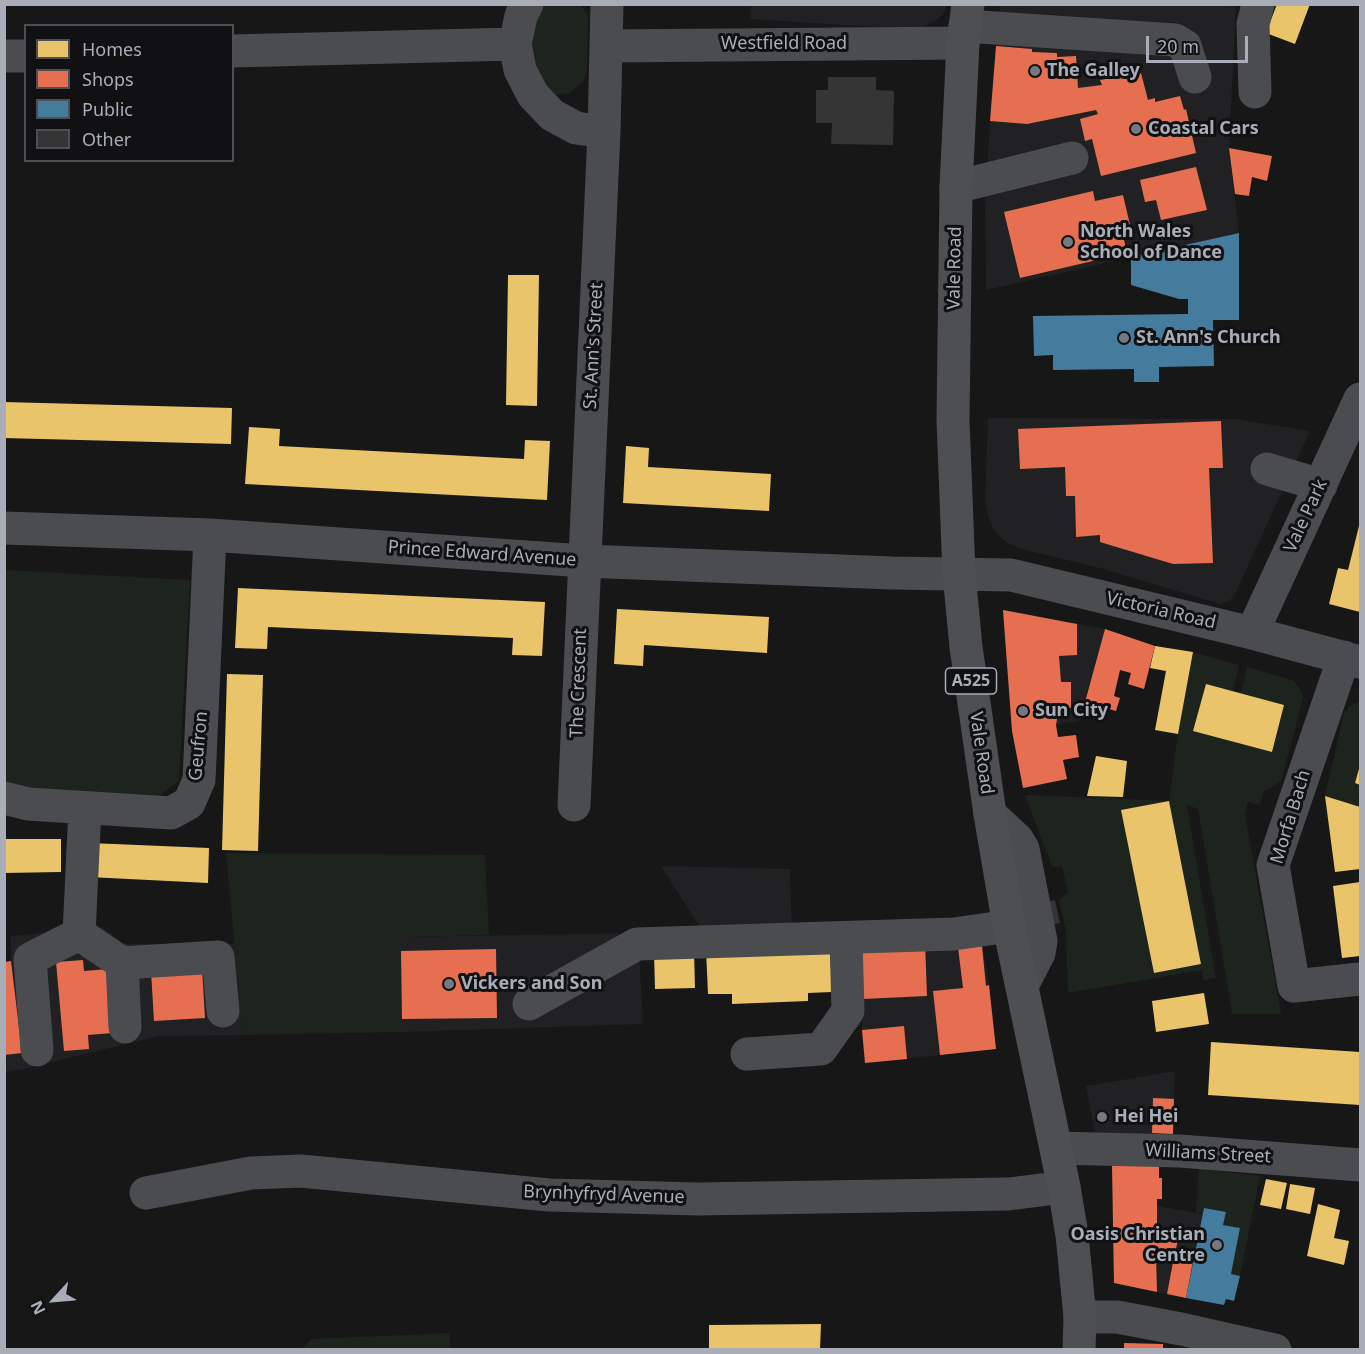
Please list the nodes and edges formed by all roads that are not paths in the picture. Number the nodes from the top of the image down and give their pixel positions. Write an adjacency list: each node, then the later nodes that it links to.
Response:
1 (527, 4): 5 (street)
2 (607, 4): 6 (street)
3 (1258, 4): 11 (street)
4 (965, 24): 6 (street, Westfield Road); 10 (street, Westfield Road); 14 (main road, Vale Road / A525)
5 (514, 44): 7 (street); 12 (street)
6 (606, 46): 12 (street)
7 (234, 51)
8 (4, 56): 9 (street)
9 (24, 56)
10 (1195, 77)
11 (1255, 92)
12 (604, 132): 20 (street, St. Ann's Street)
13 (1072, 158): 14 (street)
14 (956, 187): 21 (main road, Vale Road / A525)
15 (1360, 399): 17 (street, Vale Park)
16 (1267, 469): 17 (street)
17 (1321, 485): 22 (street, Vale Park)
18 (4, 528): 19 (street, Prince Edward Avenue)
19 (210, 535): 20 (street, Prince Edward Avenue); 26 (street, Geufron)
20 (584, 561): 21 (street, Prince Edward Avenue); 25 (street, The Crescent)
21 (959, 574): 22 (street, Victoria Road); 27 (main road, Vale Road / A525)
22 (1252, 633): 23 (street, Victoria Road)
23 (1352, 660): 32 (street, Morfa Bach)
24 (4, 798): 26 (street, Geufron)
25 (574, 805)
26 (85, 808): 29 (street)
27 (990, 814): 28 (main road, Vale Road / A525); 33 (street)
28 (1009, 926): 30 (street); 33 (main road, Vale Road / A525)
29 (79, 934): 31 (street); 37 (street)
30 (846, 938): 34 (street); 38 (street)
31 (122, 963): 35 (street); 36 (street)
32 (1360, 979)
33 (1022, 986): 39 (main road, Vale Road / A525)
34 (529, 1004)
35 (223, 1011)
36 (125, 1027)
37 (37, 1050)
38 (747, 1054)
39 (1056, 1148): 40 (street, Williams Street); 41 (main road, Vale Road / A525)
40 (1360, 1164)
41 (1064, 1187): 42 (street, Brynhyfryd Avenue); 43 (main road, Vale Road / A525)
42 (146, 1192)
43 (1080, 1317): 44 (main road, Vale Road / A525); 45 (street)
44 (1079, 1350)
45 (1275, 1350)

